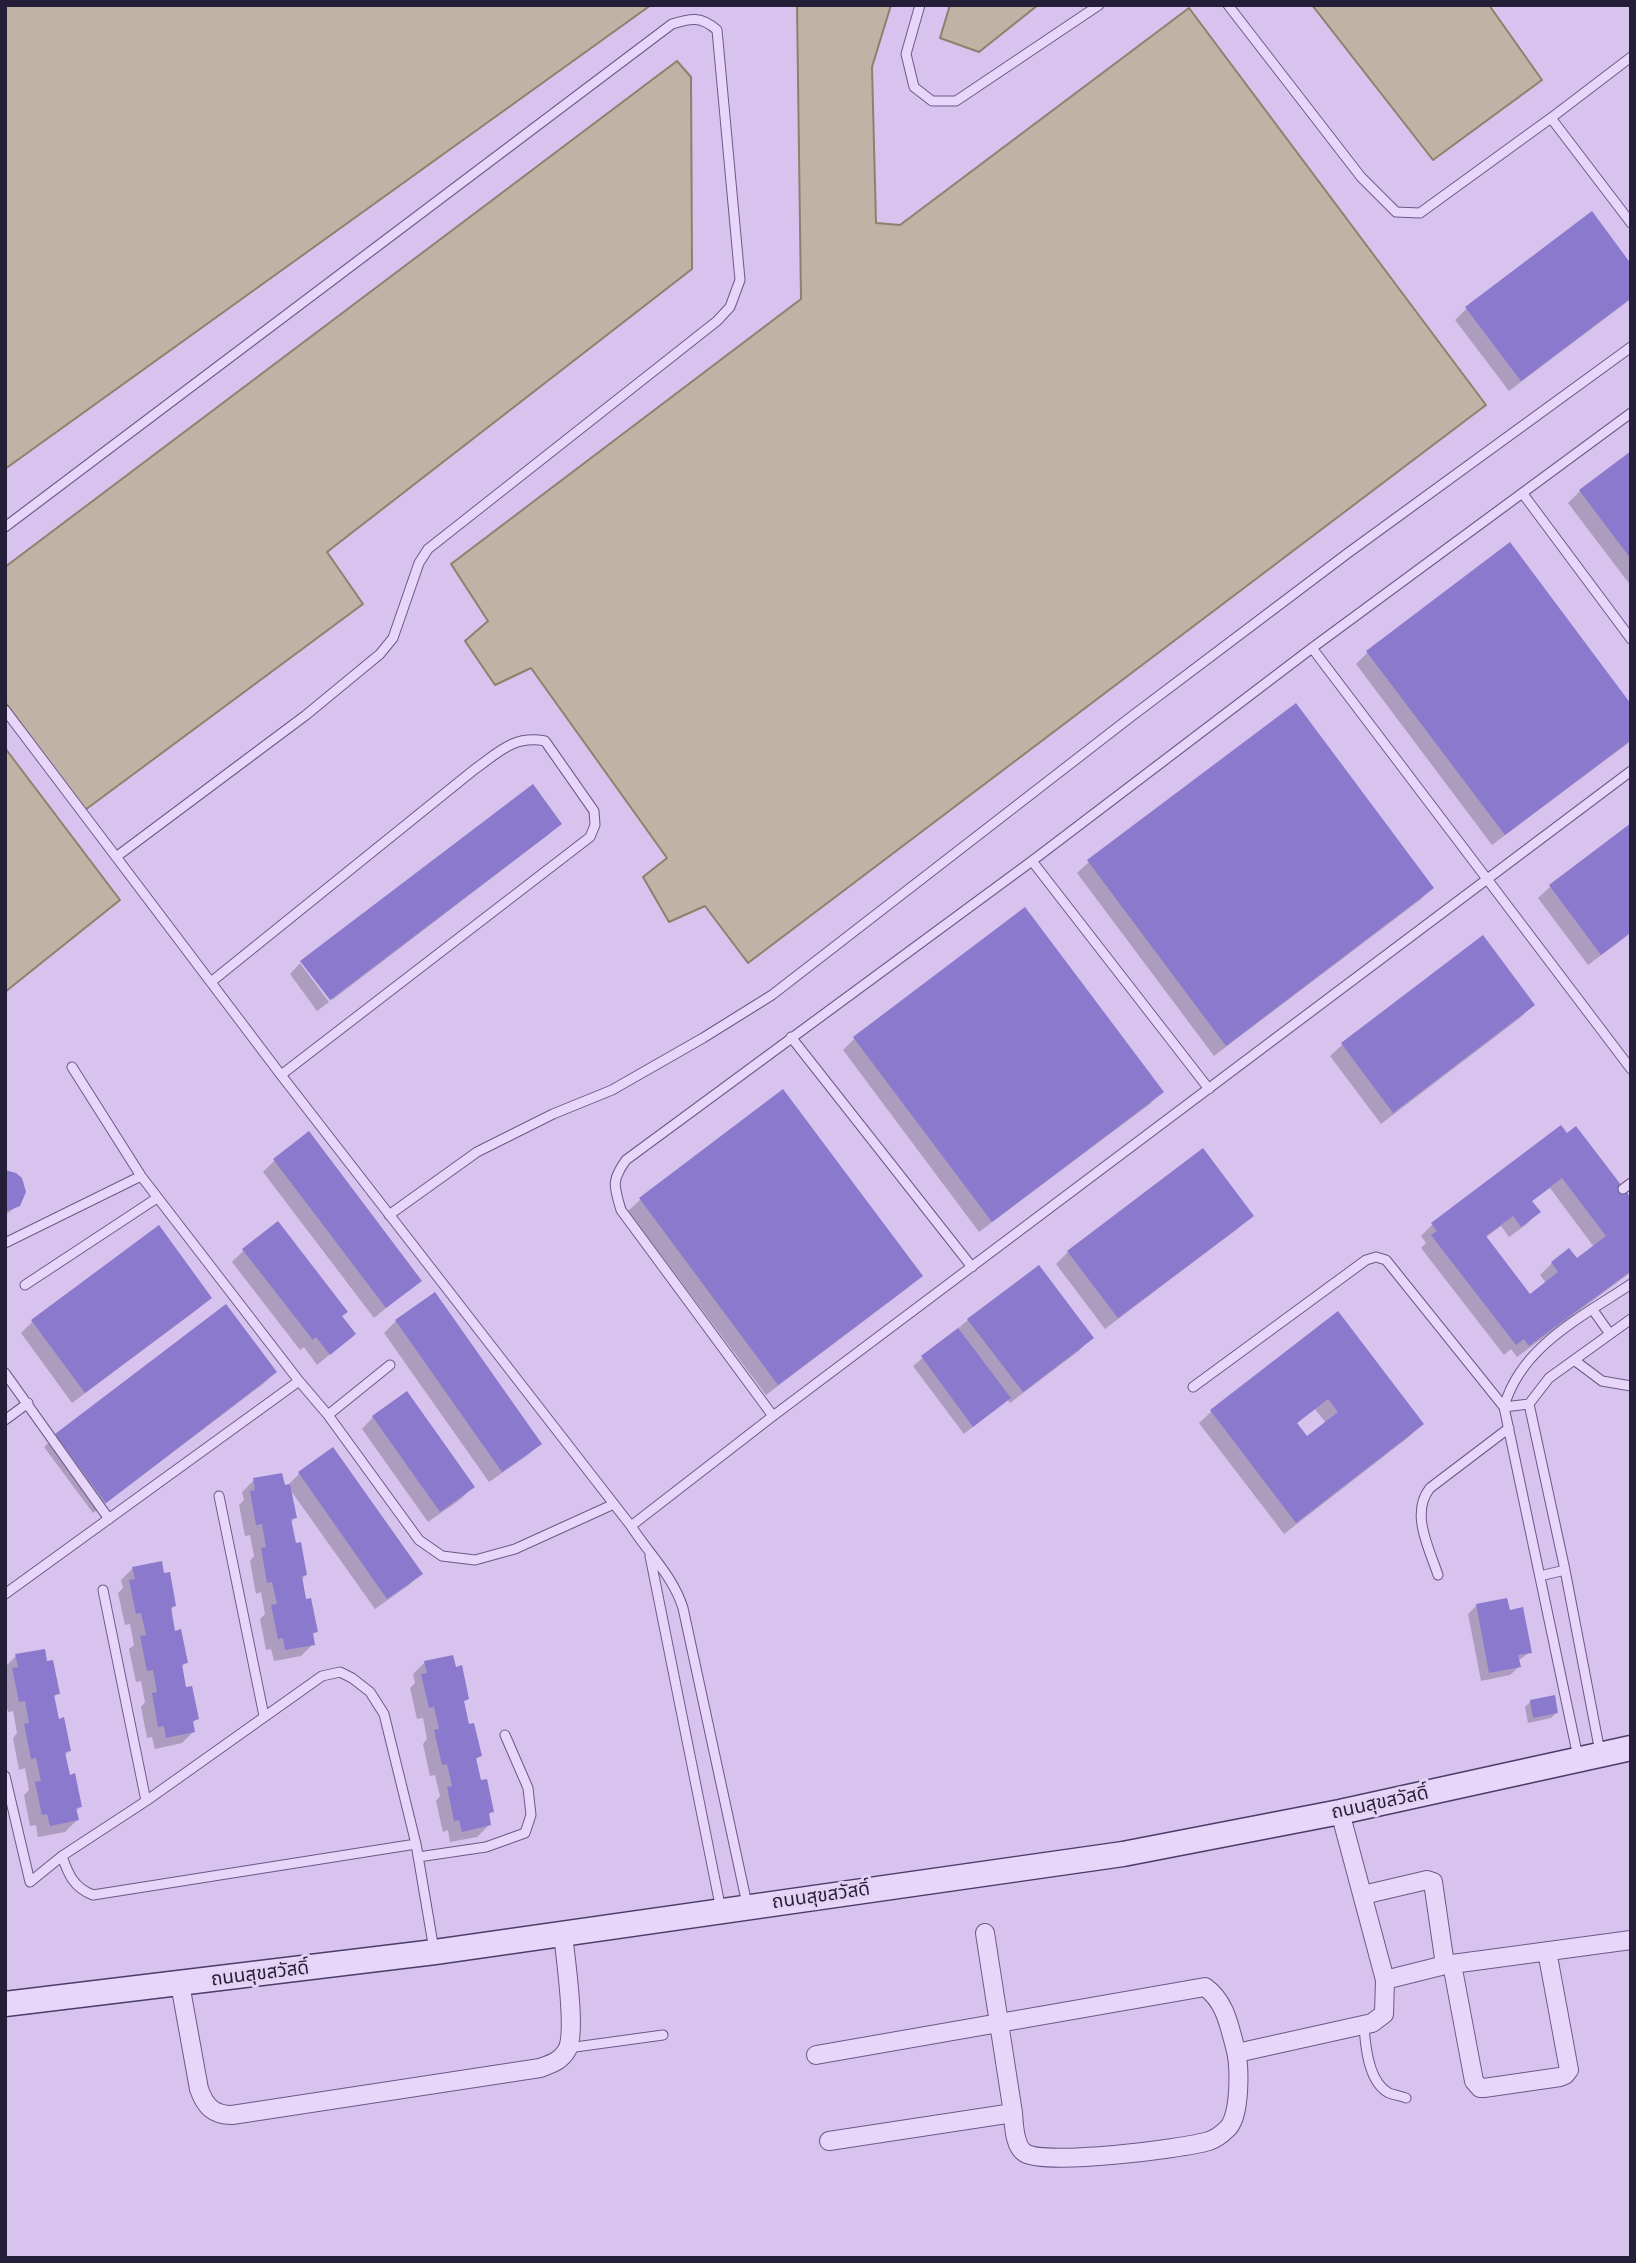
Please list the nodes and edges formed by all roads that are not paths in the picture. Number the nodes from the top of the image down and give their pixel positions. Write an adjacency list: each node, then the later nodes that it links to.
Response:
1 (920, 5): 2 (lane)
2 (1099, 5)
3 (1228, 5): 5 (lane)
4 (1631, 57): 5 (lane)
5 (1551, 118): 6 (lane)
6 (1631, 223)
7 (1631, 347): 26 (lane)
8 (1631, 413): 9 (lane)
9 (1523, 494): 11 (lane); 12 (lane)
10 (5, 527): 15 (lane)
11 (1631, 639)
12 (1312, 648): 16 (lane); 17 (lane)
13 (5, 710): 15 (lane)
14 (1631, 771): 17 (lane)
15 (116, 857): 18 (lane)
16 (1032, 861): 19 (lane); 23 (lane)
17 (1487, 881): 20 (lane); 23 (lane)
18 (211, 982): 22 (lane); 22 (lane)
19 (791, 1037): 28 (lane); 44 (lane)
20 (1630, 1066)
21 (72, 1068): 24 (lane)
22 (281, 1075): 26 (lane)
23 (1209, 1089): 28 (lane)
24 (141, 1176): 25 (lane); 27 (lane)
25 (157, 1198): 30 (lane); 37 (lane)
26 (389, 1215): 48 (lane)
27 (5, 1242)
28 (972, 1267): 44 (lane)
29 (1631, 1284): 31 (lane)
30 (25, 1286)
31 (1593, 1310): 33 (lane); 42 (lane)
32 (1631, 1319): 33 (lane)
33 (1611, 1334): 34 (lane)
34 (1574, 1360): 38 (lane); 41 (lane)
35 (390, 1365): 43 (lane)
36 (5, 1373): 40 (lane)
37 (299, 1381): 43 (lane); 49 (lane)
38 (1631, 1386)
39 (1193, 1387): 42 (lane)
40 (28, 1403): 45 (lane); 49 (lane)
41 (1529, 1404): 42 (lane); 52 (lane)
42 (1504, 1407): 46 (lane)
43 (328, 1415): 48 (lane)
44 (773, 1416): 50 (lane)
45 (5, 1420)
46 (1509, 1427): 53 (lane); 54 (lane)
47 (219, 1496): 57 (lane)
48 (614, 1504): 50 (lane)
49 (109, 1519): 56 (lane)
50 (631, 1526): 51 (lane)
51 (650, 1555): 68 (lane); 69 (lane)
52 (1565, 1570): 54 (lane); 60 (lane)
53 (1438, 1575)
54 (1541, 1576): 60 (lane)
55 (103, 1590): 62 (lane)
56 (5, 1594)
57 (264, 1716): 62 (lane); 64 (lane)
58 (505, 1735): 66 (lane)
59 (1631, 1748): 60 (main road, ถนนสุขสวัสดิ์)
60 (1590, 1756): 63 (main road, ถนนสุขสวัสดิ์)
61 (5, 1776): 65 (lane)
62 (146, 1801): 65 (lane)
63 (1340, 1812): 67 (street); 68 (main road, ถนนสุขสวัสดิ์)
64 (416, 1844): 65 (lane); 66 (lane)
65 (62, 1856)
66 (418, 1857): 74 (lane)
67 (1361, 1887): 75 (street); 76 (street)
68 (747, 1906): 69 (main road, ถนนสุขสวัสดิ์)
69 (721, 1910): 70 (main road, ถนนสุขสวัสดิ์)
70 (563, 1933): 74 (main road, ถนนสุขสวัสดิ์); 82 (street)
71 (985, 1933): 79 (street)
72 (1631, 1940): 73 (street)
73 (1547, 1951): 75 (street); 75 (street)
74 (435, 1952): 77 (main road, ถนนสุขสวัสดิ์)
75 (1448, 1965): 76 (street)
76 (1385, 1980): 80 (street)
77 (180, 1984): 78 (main road, ถนนสุขสวัสดิ์); 82 (street)
78 (5, 2004)
79 (999, 2024): 83 (street); 84 (street); 86 (street)
80 (1364, 2024): 83 (street); 85 (lane)
81 (663, 2035): 82 (lane)
82 (568, 2048)
83 (1237, 2053): 86 (street)
84 (817, 2055)
85 (1406, 2098)
86 (1013, 2113): 87 (street)
87 (828, 2141)

